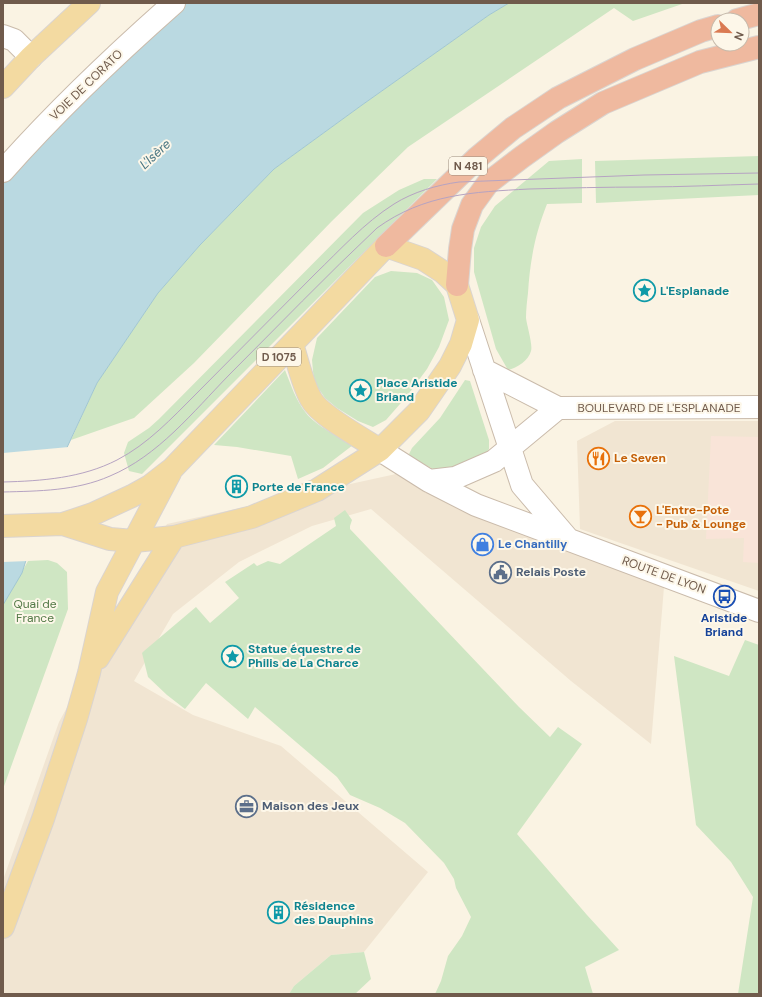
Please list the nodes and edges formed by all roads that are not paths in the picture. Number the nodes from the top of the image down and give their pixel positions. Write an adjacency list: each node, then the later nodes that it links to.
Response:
1 (89, 3): 6 (main road)
2 (174, 3): 8 (street, VOIE DE CORATO)
3 (710, 28): 9 (highway, N 481)
4 (3, 36): 6 (street)
5 (759, 47): 10 (highway, N 481)
6 (31, 57): 7 (main road)
7 (3, 87)
8 (3, 170)
9 (386, 246): 10 (main road); 12 (main road, D 1075)
10 (457, 285): 11 (main road)
11 (468, 320): 13 (street); 17 (main road)
12 (292, 344): 17 (main road); 18 (main road, D 1075)
13 (484, 370): 15 (street); 16 (street)
14 (759, 407): 15 (street, BOULEVARD DE L'ESPLANADE)
15 (558, 408): 16 (street)
16 (510, 448): 19 (street); 23 (street)
17 (380, 450): 19 (street); 22 (main road)
18 (172, 469): 20 (main road, D 1075); 24 (main road)
19 (429, 481): 23 (street)
20 (89, 523): 21 (main road); 24 (main road)
21 (3, 526)
22 (174, 537): 24 (main road); 26 (main road)
23 (569, 540): 25 (street, ROUTE DE LYON)
24 (134, 541): 26 (main road)
25 (759, 611)
26 (89, 673): 27 (main road)
27 (3, 927)

